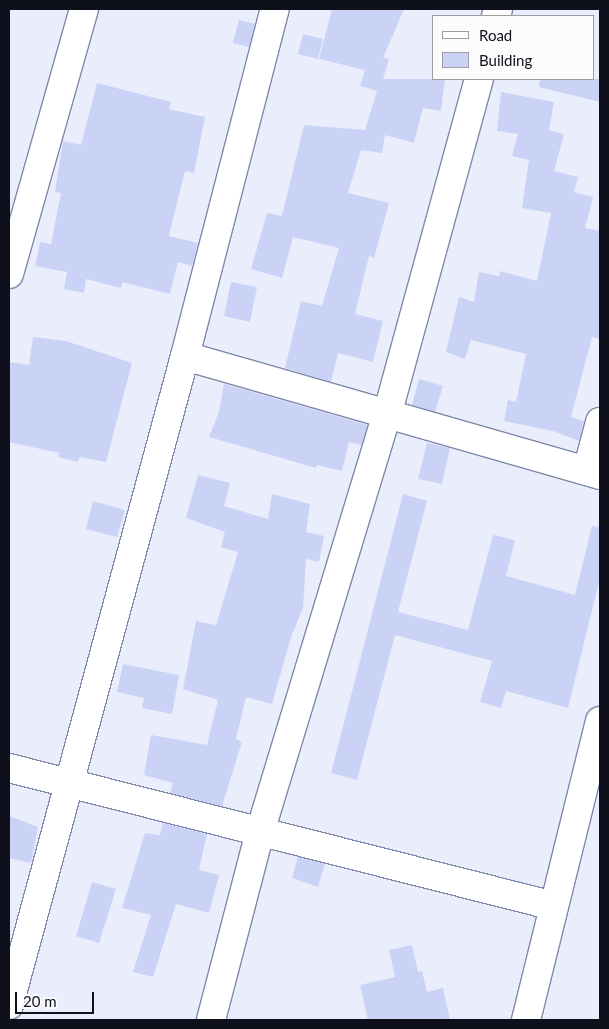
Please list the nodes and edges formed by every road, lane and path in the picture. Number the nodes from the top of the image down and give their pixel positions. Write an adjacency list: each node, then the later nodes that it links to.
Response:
1 (84, 9): 4 (street)
2 (275, 9): 5 (street)
3 (479, 80): 6 (street)
4 (9, 274)
5 (185, 356): 6 (street); 11 (street)
6 (387, 415): 8 (street); 12 (street)
7 (600, 422): 8 (street)
8 (594, 473)
9 (600, 721): 13 (street)
10 (9, 768): 11 (street)
11 (68, 784): 12 (street); 14 (street)
12 (260, 832): 13 (street); 15 (street)
13 (554, 906): 16 (street)
14 (9, 1006)
15 (211, 1020)
16 (526, 1020)

